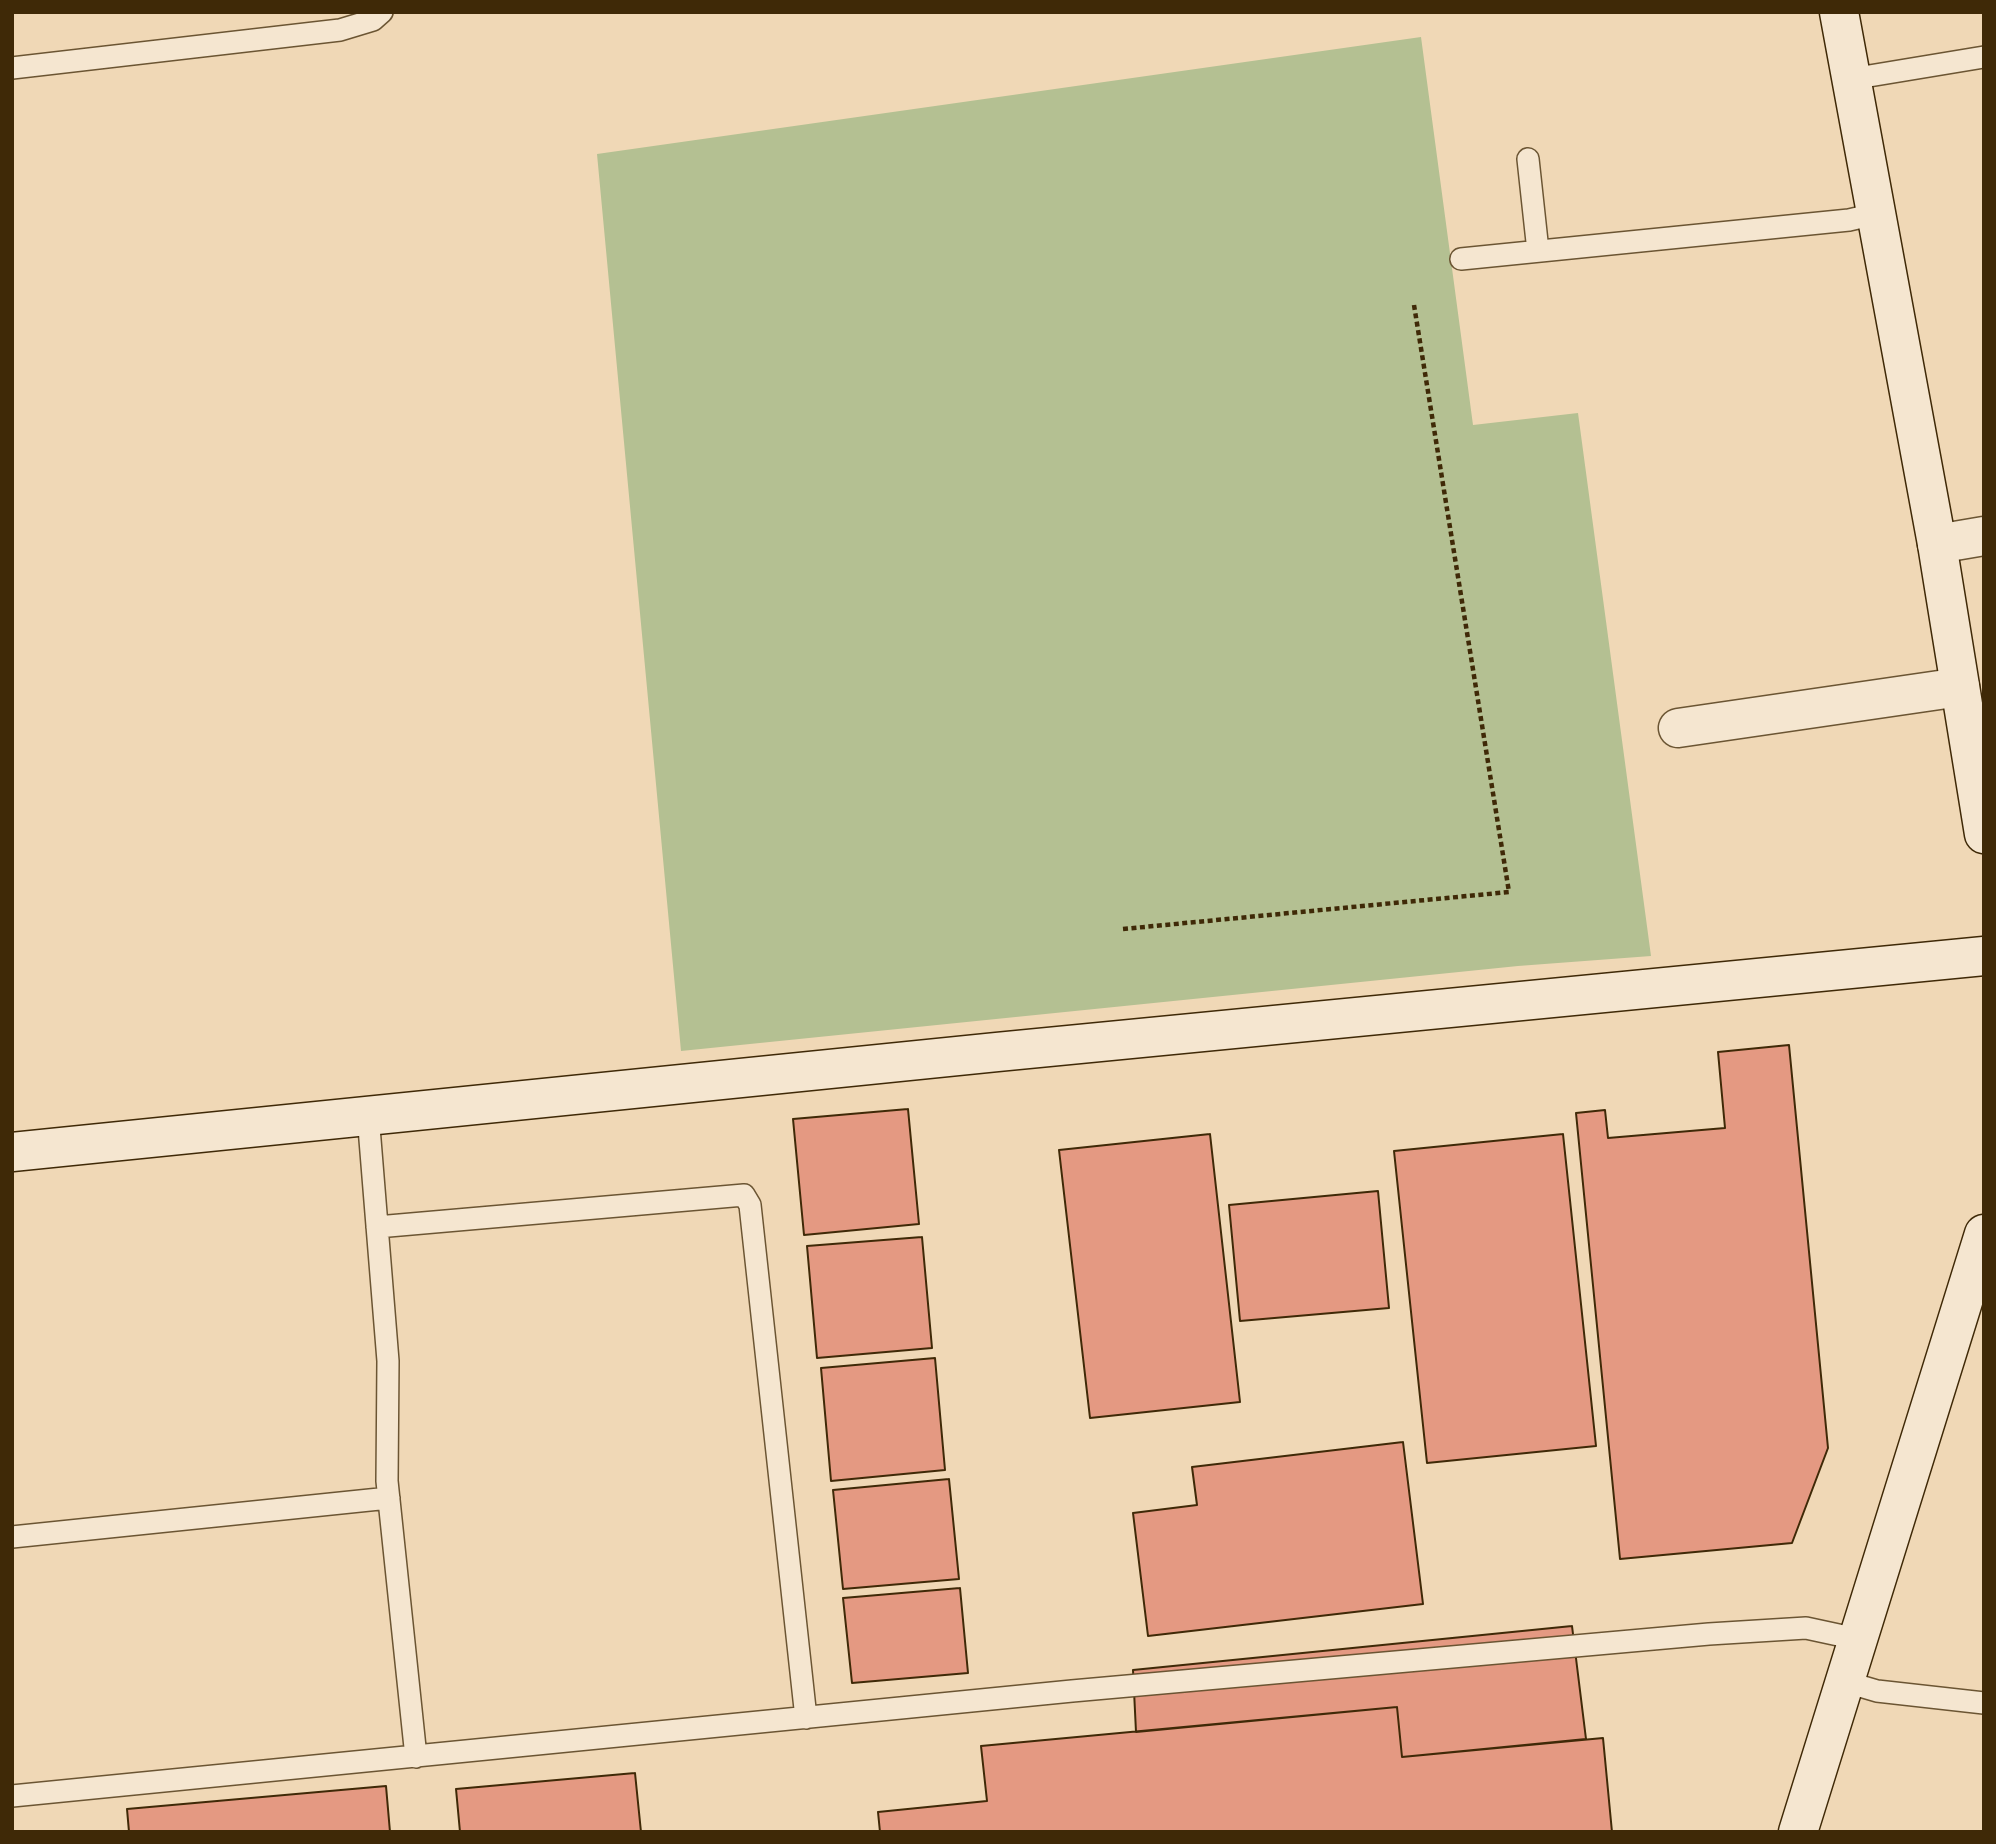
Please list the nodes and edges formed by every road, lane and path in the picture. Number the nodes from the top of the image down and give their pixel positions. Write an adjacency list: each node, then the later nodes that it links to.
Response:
1 (382, 12): 4 (lane)
2 (1839, 12): 5 (street)
3 (1984, 57): 5 (lane)
4 (12, 68)
5 (1851, 79): 7 (street)
6 (1528, 159): 8 (lane)
7 (1875, 214): 8 (lane); 12 (street)
8 (1538, 251): 9 (lane)
9 (1461, 258)
10 (1414, 305): 16 (path)
11 (1984, 536): 12 (street)
12 (1937, 544): 13 (street)
13 (1960, 687): 14 (street); 15 (street)
14 (1678, 727)
15 (1984, 834)
16 (1123, 929)
17 (1984, 956): 18 (street)
18 (368, 1115): 19 (street); 20 (lane)
19 (12, 1153)
20 (377, 1227): 22 (lane); 27 (lane)
21 (1984, 1234): 24 (street)
22 (388, 1498): 23 (lane); 28 (lane)
23 (12, 1537)
24 (1857, 1639): 25 (street); 27 (lane)
25 (1843, 1681): 26 (lane); 30 (street)
26 (1984, 1703)
27 (806, 1718): 28 (lane)
28 (416, 1757): 29 (lane)
29 (12, 1796)
30 (1798, 1832)

